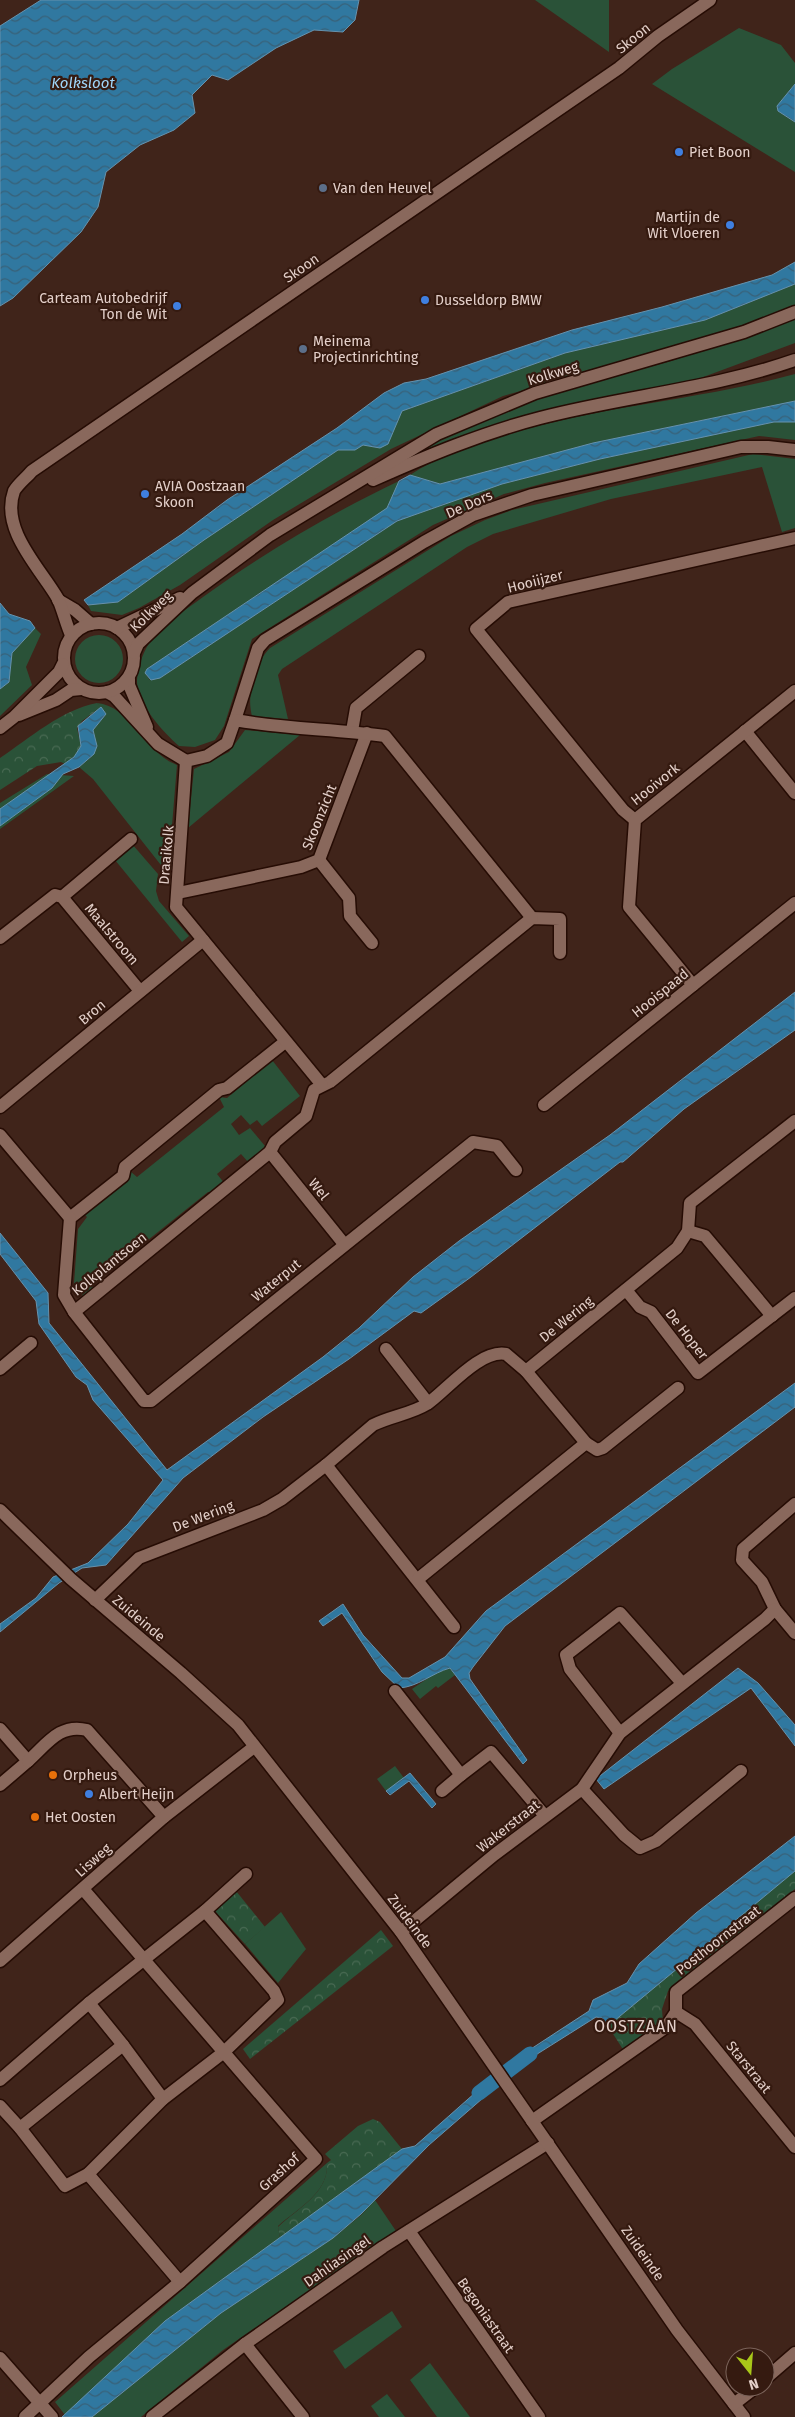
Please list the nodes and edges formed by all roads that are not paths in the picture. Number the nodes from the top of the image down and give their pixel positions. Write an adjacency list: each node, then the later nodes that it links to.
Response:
1 (710, 0): 8 (street, Skoon)
2 (795, 312): 5 (street, Kolkweg)
3 (795, 360): 5 (street, Kolkweg)
4 (795, 450): 20 (street, De Dors)
5 (334, 497): 7 (street, Kolkweg)
6 (795, 538): 28 (street, Hooiijzer)
7 (192, 592): 10 (street, Kolkweg); 12 (street, Kolkweg)
8 (58, 600): 9 (street, Skoon); 11 (street, Skoon)
9 (91, 624): 10 (street); 11 (street)
10 (117, 628): 12 (street)
11 (71, 635): 14 (street)
12 (134, 653): 15 (street)
13 (420, 656): 22 (street)
14 (63, 664): 16 (street); 19 (street)
15 (129, 679): 18 (street); 25 (street)
16 (82, 690): 18 (street); 19 (street)
17 (795, 691): 23 (street, Hooivork)
18 (107, 692): 25 (street)
19 (14, 717): 21 (street)
20 (235, 720): 22 (street); 26 (street)
21 (0, 728)
22 (352, 731): 24 (street)
23 (745, 731): 27 (street); 28 (street, Hooivork)
24 (367, 733): 30 (street, Skoonzicht); 34 (street)
25 (151, 736): 26 (street)
26 (186, 761): 31 (street, Draaikolk)
27 (795, 793)
28 (635, 820): 39 (street, Hooivork)
29 (131, 839): 32 (street)
30 (319, 860): 31 (street, Skoonzicht); 37 (street)
31 (178, 893): 36 (street, Draaikolk)
32 (62, 897): 35 (street); 40 (street, Maalstroom)
33 (795, 903): 39 (street, Hooispaad)
34 (532, 918): 38 (street); 42 (street)
35 (0, 938)
36 (202, 940): 40 (street, Bron); 41 (street, Draaikolk)
37 (372, 943)
38 (560, 953)
39 (693, 985): 43 (street, Hooispaad)
40 (140, 991): 44 (street, Bron)
41 (285, 1042): 42 (street, Draaikolk); 49 (street)
42 (322, 1084): 47 (street)
43 (544, 1105)
44 (0, 1107)
45 (795, 1121): 50 (street)
46 (0, 1135): 49 (street)
47 (270, 1152): 51 (street, Wel); 54 (street, Kolkplantsoen)
48 (516, 1170): 51 (street, Waterput)
49 (70, 1218): 54 (street, Kolkplantsoen)
50 (688, 1231): 52 (street); 55 (street)
51 (344, 1244): 54 (street, Waterput)
52 (626, 1290): 55 (street, De Hoper); 59 (street, De Wering)
53 (795, 1298): 55 (street, De Hoper)
54 (74, 1312)
55 (772, 1316)
56 (31, 1343): 58 (street)
57 (386, 1349): 61 (street)
58 (0, 1369)
59 (526, 1371): 61 (street, De Wering); 62 (street, De Wering)
60 (678, 1388): 62 (street)
61 (428, 1403): 63 (street, De Wering)
62 (586, 1443): 66 (street)
63 (326, 1465): 66 (street); 67 (street, De Wering)
64 (795, 1504): 68 (street)
65 (0, 1510): 67 (street, Zuideinde)
66 (418, 1579): 69 (street)
67 (94, 1600): 75 (street, Zuideinde)
68 (775, 1609): 70 (street); 71 (street, Wakerstraat)
69 (454, 1627)
70 (795, 1633)
71 (682, 1683): 74 (street, Wakerstraat); 74 (street)
72 (395, 1691): 78 (street)
73 (0, 1729): 76 (street)
74 (620, 1733): 80 (street, Wakerstraat)
75 (254, 1747): 83 (street, Lisweg); 88 (street, Zuideinde)
76 (28, 1761): 79 (street); 83 (street)
77 (741, 1771): 80 (street)
78 (461, 1775): 81 (street); 82 (street)
79 (0, 1785)
80 (582, 1789): 82 (street, Wakerstraat)
81 (442, 1791)
82 (545, 1816): 88 (street, Wakerstraat)
83 (164, 1817): 85 (street, Lisweg)
84 (246, 1874): 87 (street)
85 (83, 1889): 89 (street, Grashof); 90 (street, Lisweg)
86 (795, 1898): 92 (street, Posthoornstraat)
87 (205, 1910): 89 (street); 94 (street)
88 (401, 1932): 98 (street, Zuideinde)
89 (144, 1958): 91 (street); 94 (street, Grashof)
90 (0, 1961)
91 (89, 2003): 93 (street); 95 (street)
92 (676, 2012): 98 (street, Posthoornstraat); 101 (street, Starstraat)
93 (123, 2045): 96 (street); 99 (street)
94 (224, 2052): 96 (street); 104 (street, Grashof)
95 (0, 2080)
96 (163, 2099): 102 (street)
97 (0, 2106): 99 (street)
98 (532, 2121): 100 (street, Zuideinde)
99 (20, 2128): 102 (street)
100 (548, 2143): 103 (street, Dahliasingel); 110 (street, Zuideinde)
101 (795, 2147)
102 (88, 2174): 104 (street)
103 (409, 2231): 105 (street, Dahliasingel); 115 (street, Begoniastraat)
104 (180, 2282): 111 (street, Grashof)
105 (245, 2344): 113 (street, Dahliasingel); 114 (street)
106 (795, 2353): 108 (street)
107 (0, 2358): 111 (street)
108 (775, 2371)
109 (743, 2397): 110 (street)
110 (734, 2404): 116 (street, Zuideinde)
111 (46, 2411): 112 (street, Grashof)
112 (25, 2417)
113 (152, 2417)
114 (303, 2417)
115 (539, 2417)
116 (744, 2417)

